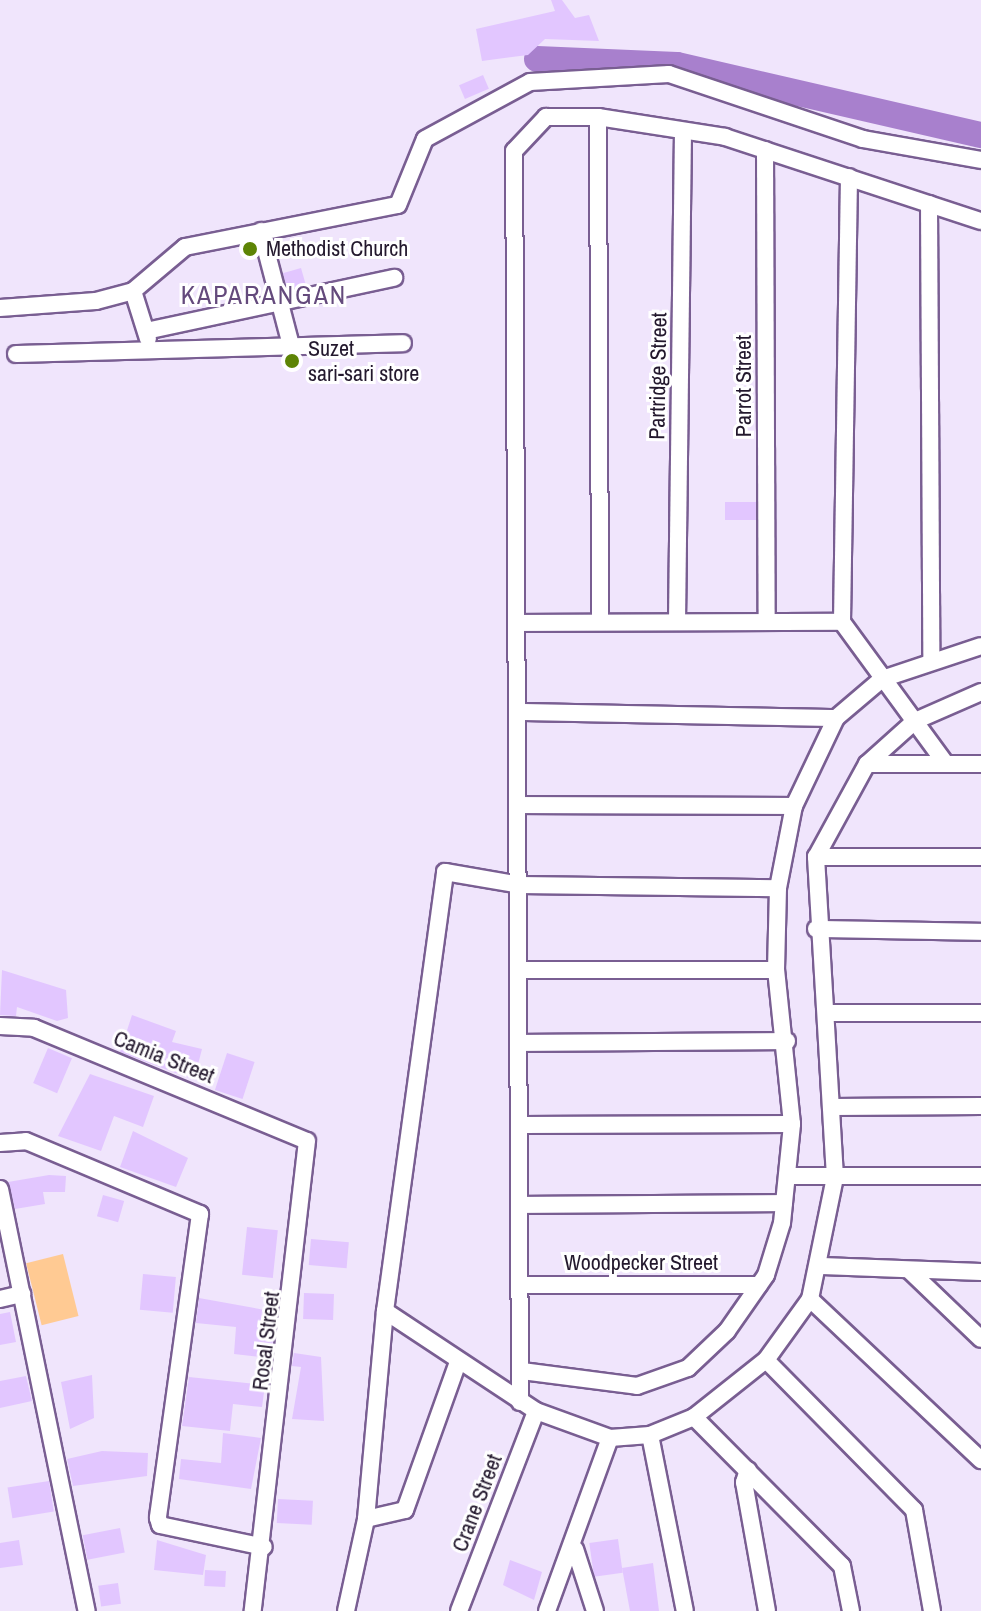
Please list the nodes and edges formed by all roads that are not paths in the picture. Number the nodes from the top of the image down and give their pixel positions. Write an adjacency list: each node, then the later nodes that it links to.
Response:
1 (598, 117): 2 (street); 18 (street); 22 (street)
2 (683, 131): 3 (street); 19 (street, Partridge Street)
3 (765, 150): 5 (street); 20 (street, Parrot Street)
4 (981, 160): 8 (street)
5 (849, 177): 6 (street); 21 (street)
6 (929, 204): 7 (street); 24 (street)
7 (981, 221)
8 (261, 231): 10 (street); 11 (street)
9 (394, 278): 11 (street)
10 (133, 291): 12 (street); 13 (street)
11 (281, 304): 13 (street); 15 (street)
12 (0, 308)
13 (146, 331): 16 (street)
14 (403, 343): 15 (street)
15 (292, 349): 16 (street)
16 (152, 352): 17 (street)
17 (16, 354)
18 (600, 621): 19 (street); 22 (street)
19 (677, 622): 20 (street)
20 (767, 622): 21 (street)
21 (842, 622): 25 (street)
22 (518, 623): 27 (street)
23 (981, 646): 24 (street)
24 (931, 658): 25 (street)
25 (882, 679): 28 (street); 29 (street)
26 (981, 692): 29 (street)
27 (519, 712): 28 (street); 33 (street)
28 (836, 718): 34 (street)
29 (915, 721): 30 (street); 31 (street)
30 (867, 764): 31 (street); 35 (street)
31 (946, 764): 32 (street)
32 (981, 764)
33 (520, 805): 34 (street); 37 (street)
34 (794, 806): 38 (street)
35 (816, 857): 36 (street); 39 (street)
36 (981, 857)
37 (520, 885): 38 (street); 41 (street); 68 (street)
38 (778, 888): 42 (street)
39 (816, 929): 40 (street); 43 (street)
40 (981, 932)
41 (521, 970): 42 (street); 47 (street)
42 (776, 970): 46 (street)
43 (830, 1013): 44 (street); 49 (street)
44 (981, 1013)
45 (0, 1026): 52 (street, Camia Street)
46 (787, 1041): 47 (street); 50 (street)
47 (521, 1043): 51 (street)
48 (981, 1106): 49 (street)
49 (833, 1107): 56 (street)
50 (792, 1124): 51 (street); 54 (street)
51 (522, 1125): 59 (street)
52 (307, 1141): 81 (street, Rosal Street)
53 (0, 1143): 81 (street)
54 (787, 1176): 56 (street); 58 (street)
55 (981, 1176): 56 (street)
56 (835, 1177): 60 (street)
57 (0, 1189): 65 (street)
58 (784, 1203): 59 (street); 64 (street)
59 (522, 1205): 63 (street)
60 (822, 1266): 61 (street); 67 (street)
61 (910, 1271): 62 (street); 69 (street)
62 (981, 1272)
63 (523, 1285): 64 (street, Woodpecker Street); 72 (street)
64 (759, 1285): 72 (street)
65 (22, 1294): 66 (street); 83 (street)
66 (0, 1299)
67 (810, 1299): 70 (street); 78 (street)
68 (385, 1311): 71 (street); 80 (street)
69 (981, 1339)
70 (766, 1360): 75 (street); 92 (street)
71 (458, 1362): 73 (street); 80 (street)
72 (522, 1371): 73 (street)
73 (520, 1402): 74 (street)
74 (536, 1411): 77 (street); 86 (street, Crane Street)
75 (694, 1417): 76 (street); 79 (street)
76 (650, 1435): 77 (street); 89 (street)
77 (610, 1438): 82 (street)
78 (981, 1460)
79 (748, 1470): 90 (street); 91 (street)
80 (366, 1519): 85 (street)
81 (264, 1547): 84 (street, Rosal Street)
82 (575, 1549): 87 (street); 88 (street)
83 (87, 1611)
84 (253, 1611)
85 (346, 1611)
86 (459, 1611)
87 (547, 1611)
88 (595, 1611)
89 (685, 1611)
90 (767, 1611)
91 (851, 1611)
92 (932, 1611)

